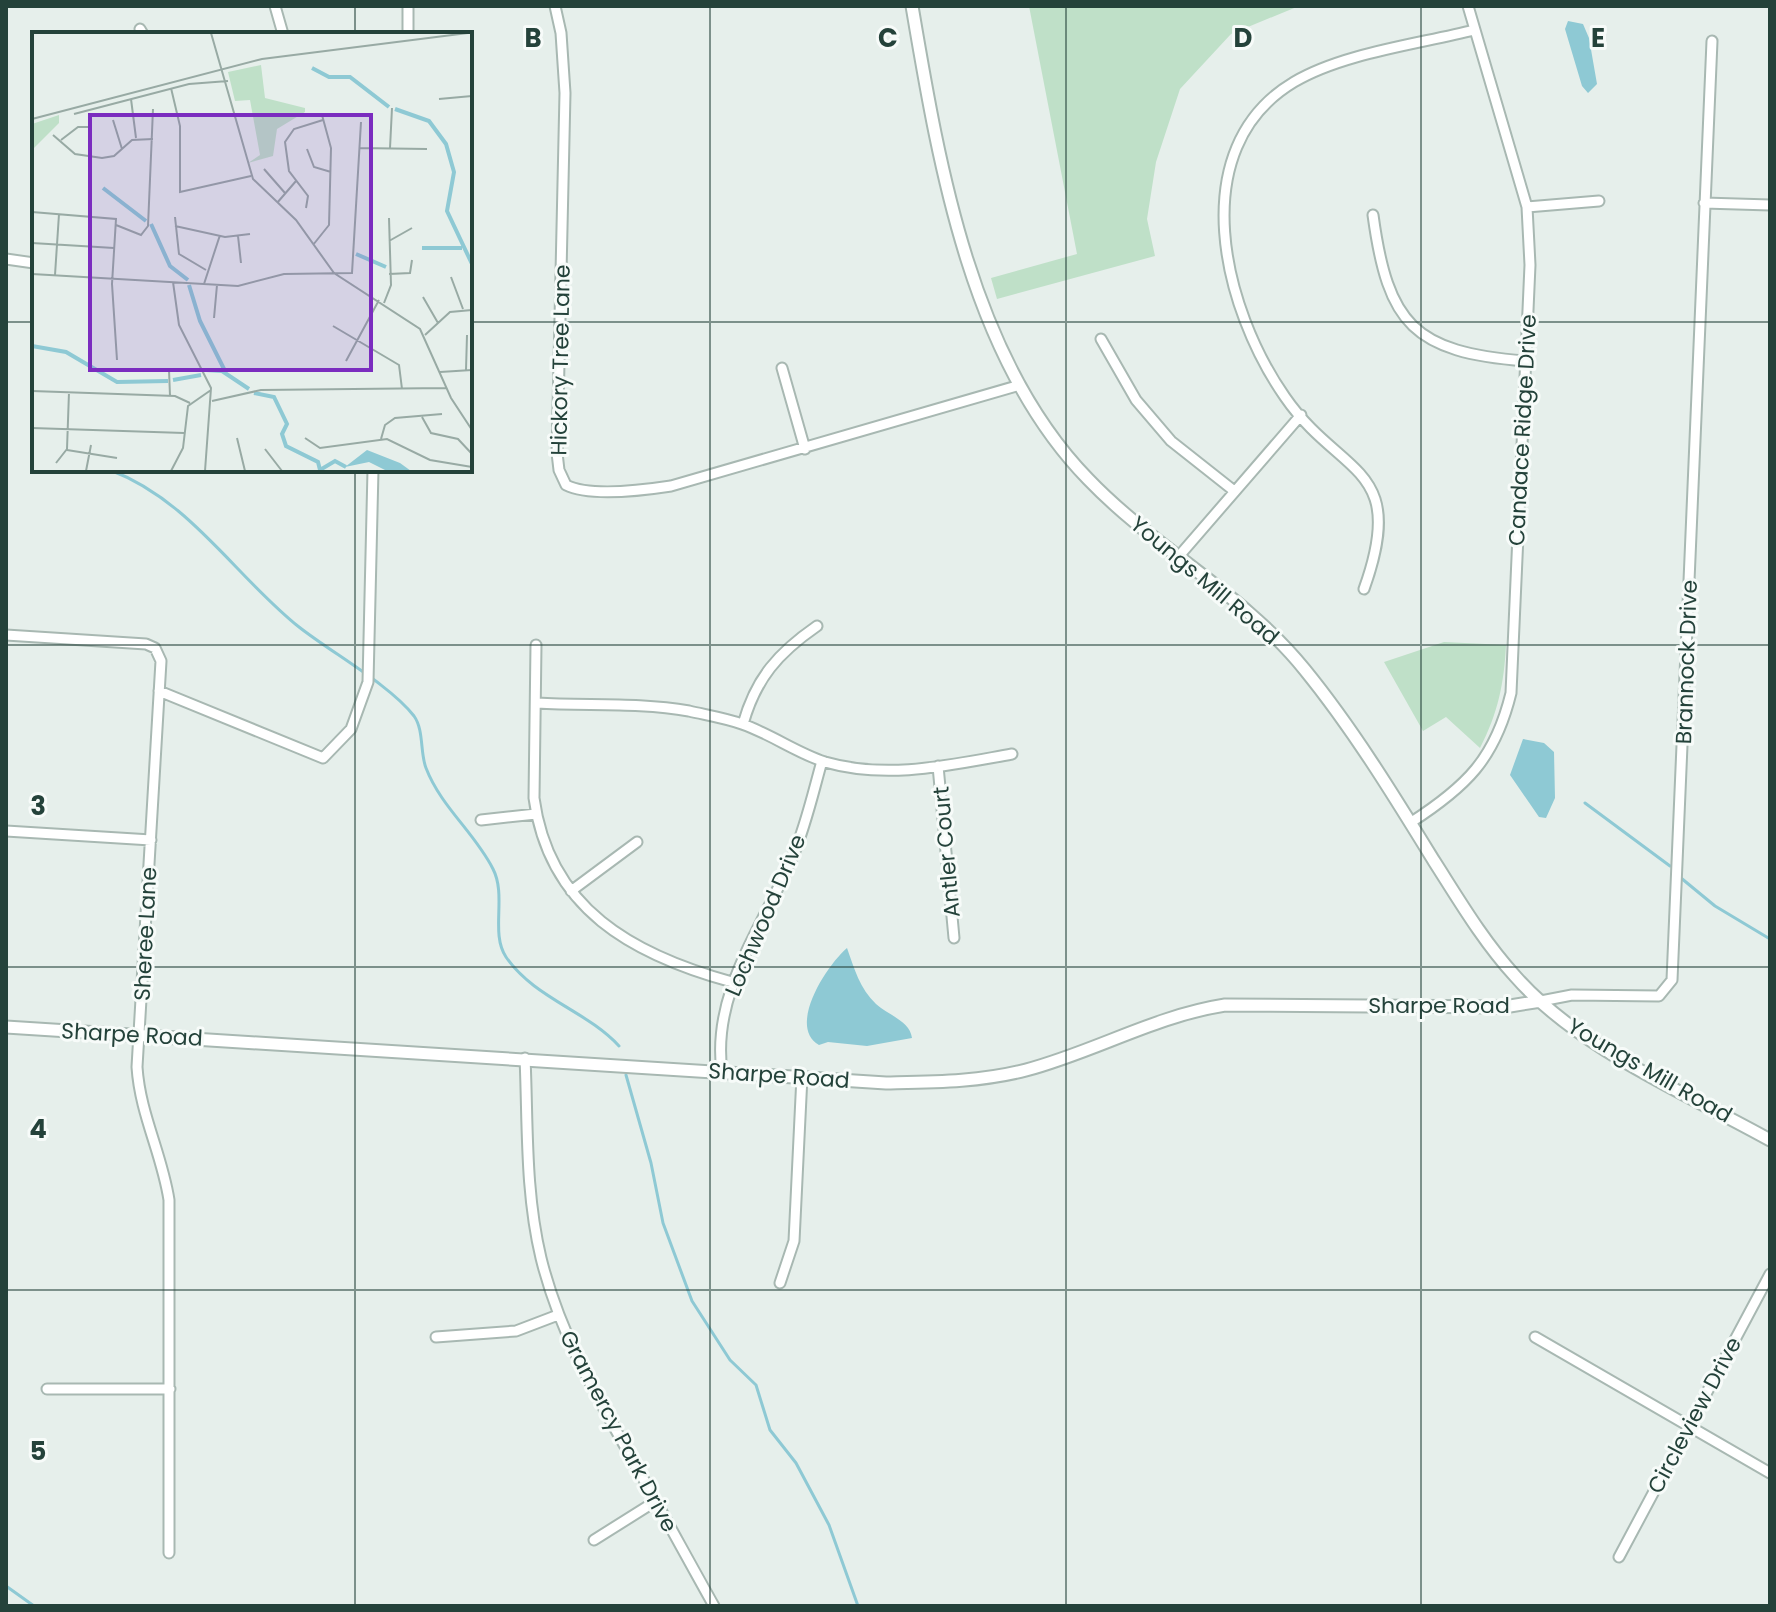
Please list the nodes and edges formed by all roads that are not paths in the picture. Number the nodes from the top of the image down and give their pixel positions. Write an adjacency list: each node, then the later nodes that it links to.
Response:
1 (275, 6): 7 (street)
2 (408, 6): 8 (street)
3 (555, 6): 22 (street, Hickory Tree Lane)
4 (912, 6): 20 (street, Youngs Mill Road)
5 (1468, 6): 6 (street, Candace Ridge Drive)
6 (1474, 30): 13 (street, Candace Ridge Drive); 21 (street)
7 (282, 32)
8 (408, 32)
9 (1712, 41): 11 (street, Brannock Drive)
10 (1599, 201): 13 (street)
11 (1704, 203): 12 (street); 45 (street, Brannock Drive)
12 (1770, 205)
13 (1527, 207): 18 (street, Candace Ridge Drive)
14 (1373, 215): 18 (street)
15 (6, 259): 16 (street)
16 (32, 263)
17 (1101, 339): 24 (street)
18 (1525, 361): 38 (street, Candace Ridge Drive)
19 (782, 368): 22 (street)
20 (1020, 385): 22 (street, Hickory Tree Lane); 25 (street, Youngs Mill Road)
21 (1301, 415): 24 (street); 26 (street)
22 (805, 449)
23 (373, 472): 30 (street)
24 (1233, 490): 25 (street)
25 (1179, 556): 38 (street, Youngs Mill Road)
26 (1364, 589)
27 (817, 626): 32 (street)
28 (6, 635): 30 (street, Sheree Lane)
29 (536, 645): 31 (street)
30 (159, 691): 40 (street, Sheree Lane)
31 (537, 703): 32 (street); 36 (street)
32 (743, 724): 34 (street)
33 (1012, 754): 35 (street)
34 (822, 761): 35 (street); 44 (street, Lochwood Drive)
35 (938, 766): 43 (street, Antler Court)
36 (536, 814): 37 (street); 42 (street)
37 (481, 820)
38 (1410, 823): 45 (street, Youngs Mill Road)
39 (6, 831): 40 (street)
40 (151, 840): 47 (street, Sheree Lane)
41 (637, 842): 42 (street)
42 (571, 891): 44 (street)
43 (954, 938)
44 (732, 982): 49 (street, Lochwood Drive)
45 (1541, 1001): 50 (street, Sharpe Road); 51 (street, Youngs Mill Road)
46 (6, 1027): 47 (street, Sharpe Road)
47 (139, 1035): 48 (street, Sharpe Road); 58 (street, Sheree Lane)
48 (525, 1058): 49 (street, Sharpe Road); 54 (street, Gramercy Park Drive)
49 (722, 1071): 50 (street, Sharpe Road)
50 (802, 1076): 53 (street)
51 (1770, 1140)
52 (1770, 1274): 59 (street, Circleview Drive)
53 (780, 1283)
54 (558, 1315): 55 (street); 61 (street, Gramercy Park Drive)
55 (436, 1337)
56 (1535, 1337): 59 (street)
57 (47, 1389): 58 (street)
58 (170, 1389): 63 (street, Sheree Lane)
59 (1686, 1426): 60 (street); 64 (street, Circleview Drive)
60 (1770, 1473)
61 (656, 1501): 62 (street); 65 (street, Gramercy Park Drive)
62 (594, 1540)
63 (169, 1553)
64 (1619, 1557)
65 (714, 1606)

